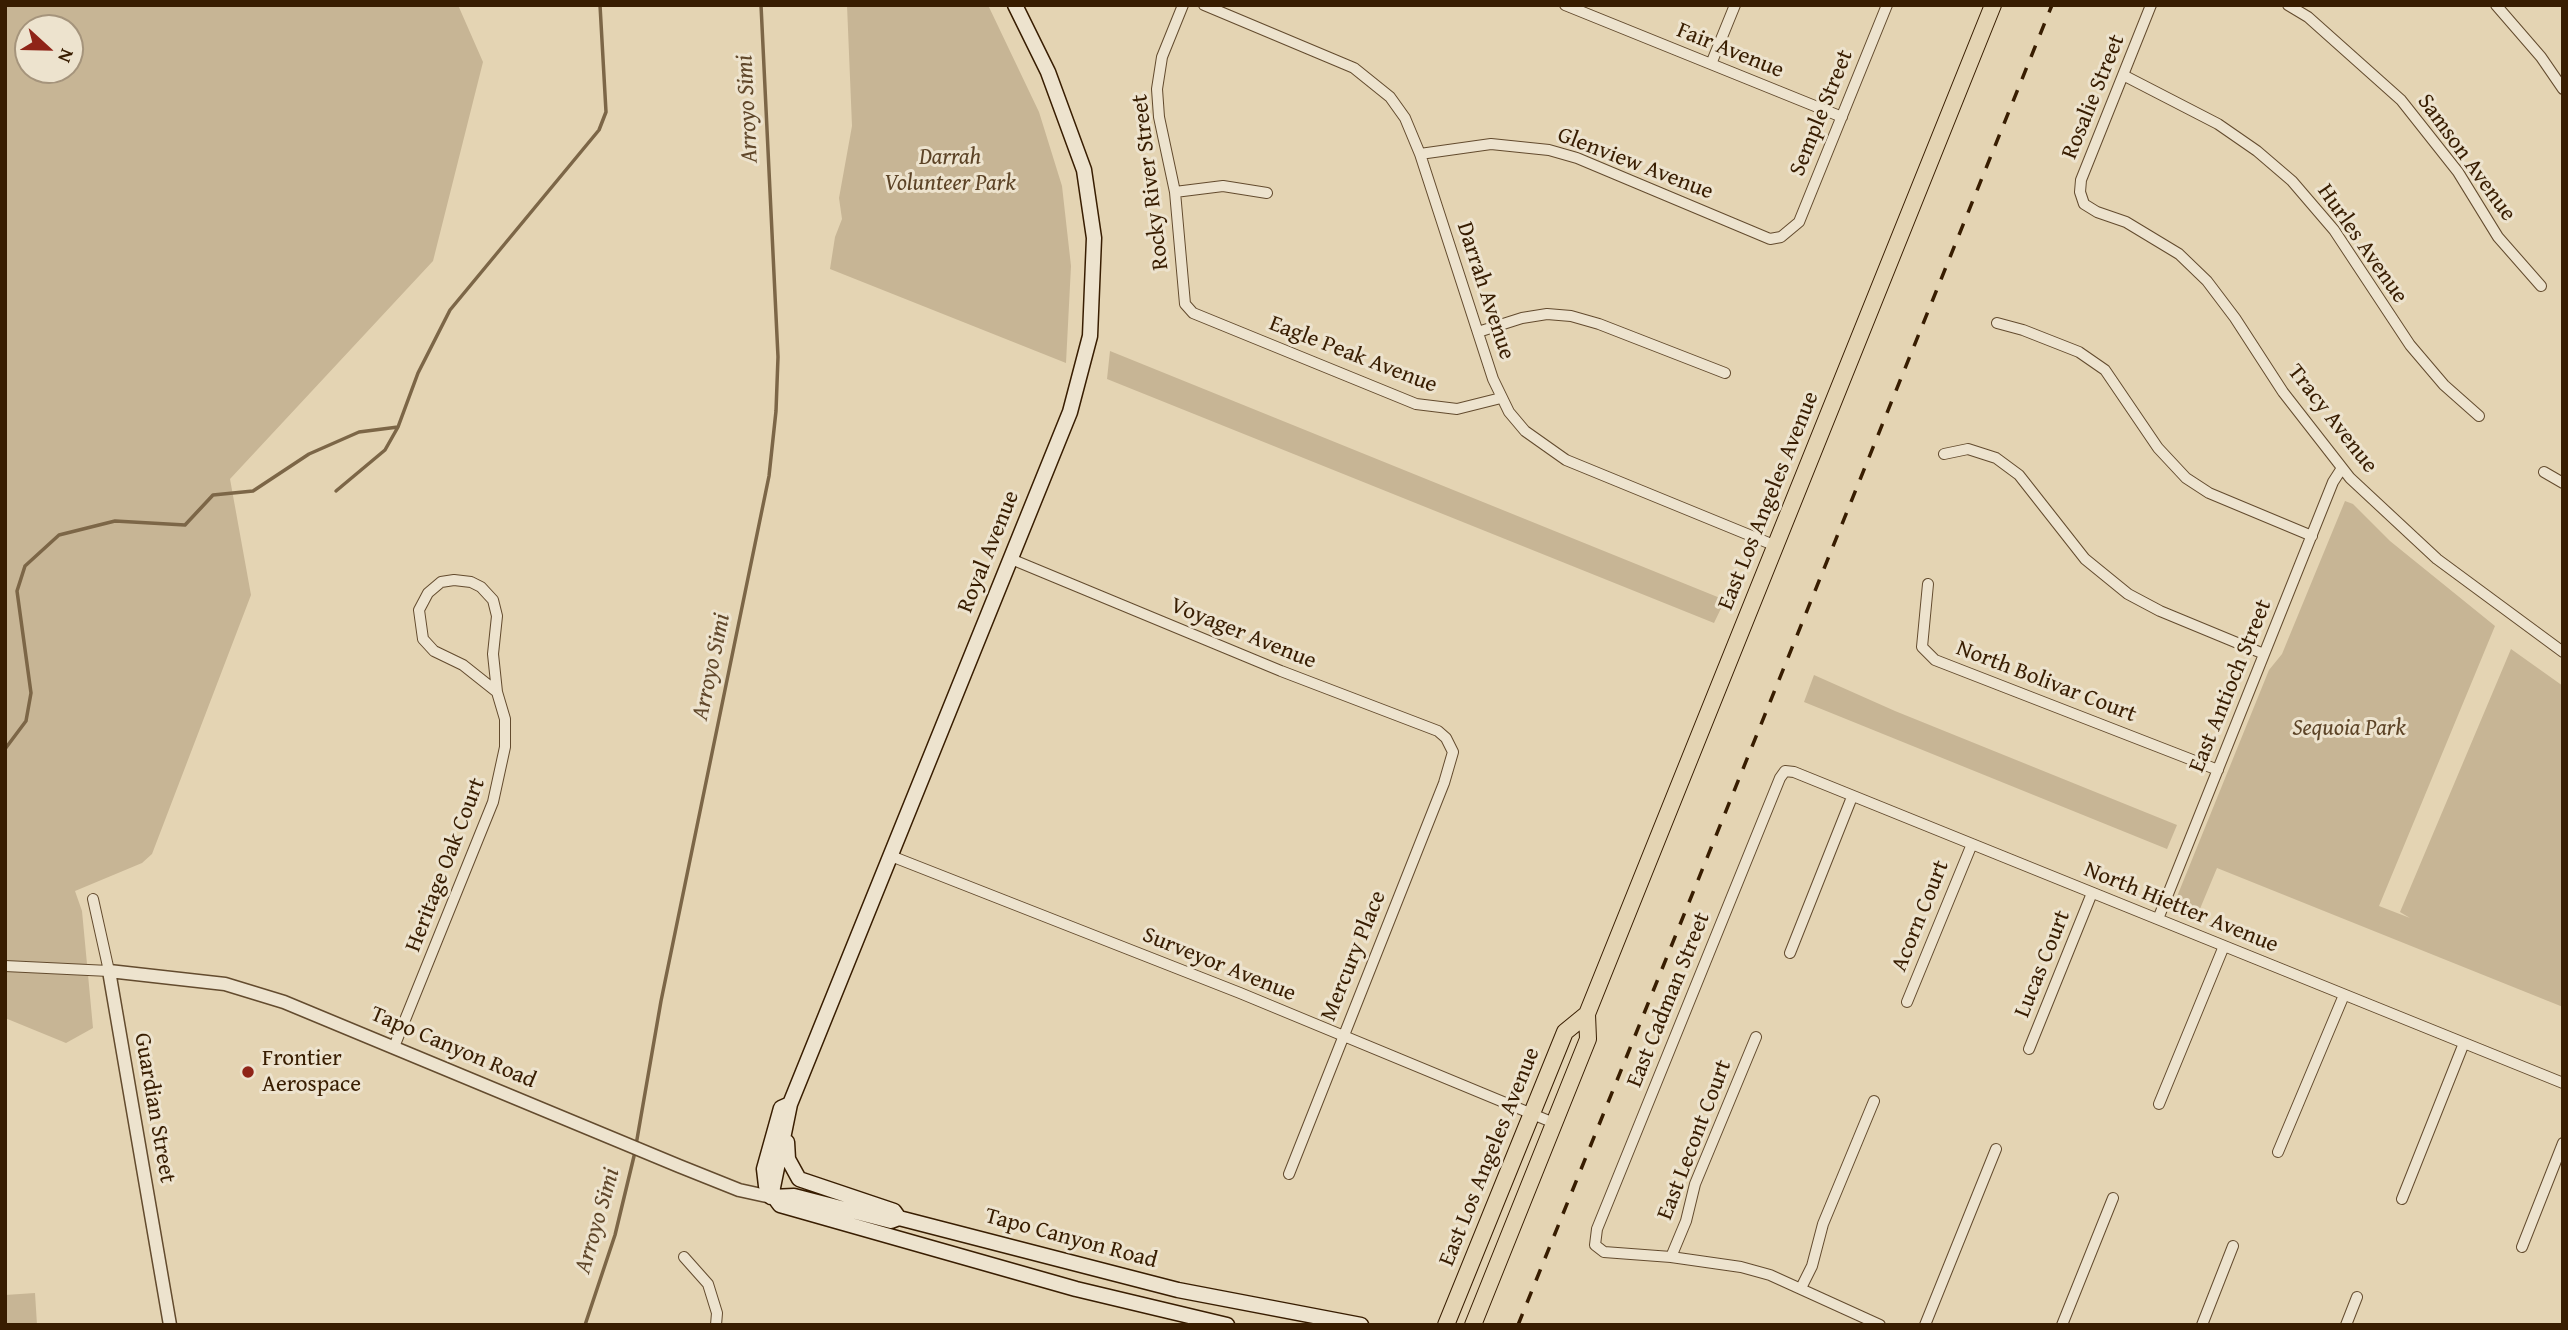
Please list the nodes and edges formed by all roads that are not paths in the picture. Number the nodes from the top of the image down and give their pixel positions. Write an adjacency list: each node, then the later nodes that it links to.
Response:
1 (1015, 5): 34 (main road, Royal Avenue)
2 (1183, 5): 17 (street, Rocky River Street)
3 (1204, 5): 16 (street, Darrah Avenue)
4 (1565, 5): 11 (street, Fair Avenue)
5 (1735, 5): 12 (street)
6 (1887, 5): 15 (street, Semple Street)
7 (1993, 5): 33 (main road, East Los Angeles Avenue)
8 (2151, 5): 13 (street, Rosalie Street)
9 (2288, 5): 21 (street, Samson Avenue)
10 (2496, 5): 14 (street)
11 (1582, 9): 12 (street, Fair Avenue)
12 (1711, 64): 15 (street, Fair Avenue)
13 (2123, 75): 19 (street, Rosalie Street); 27 (street, Hurles Avenue)
14 (2563, 89)
15 (1842, 117): 20 (street, Semple Street)
16 (1420, 154): 20 (street, Glenview Avenue); 24 (street, Darrah Avenue)
17 (1175, 192): 18 (street); 22 (street, Rocky River Street)
18 (1267, 193)
19 (2084, 204): 29 (street, Tracy Avenue)
20 (1789, 233)
21 (2541, 286)
22 (1193, 313): 26 (street, Eagle Peak Avenue)
23 (1997, 323): 32 (street)
24 (1478, 332): 25 (street); 26 (street, Darrah Avenue)
25 (1725, 373)
26 (1501, 398): 33 (street, Darrah Avenue)
27 (2479, 416)
28 (1944, 454): 37 (street)
29 (2342, 468): 32 (street, East Antioch Street); 36 (street, Tracy Avenue)
30 (2544, 472): 31 (street)
31 (2563, 483)
32 (2312, 536): 37 (street, East Antioch Street)
33 (1776, 546): 54 (main road, East Los Angeles Avenue)
34 (1011, 559): 39 (street, Voyager Avenue); 44 (main road, Royal Avenue)
35 (1928, 584): 40 (street, North Bolivar Court)
36 (2563, 652)
37 (2264, 654): 40 (street, East Antioch Street)
38 (497, 692): 38 (street, Heritage Oak Court); 58 (street, Heritage Oak Court)
39 (1453, 752): 55 (street, Mercury Place)
40 (2218, 770): 47 (street, East Antioch Street)
41 (1785, 771): 42 (street, North Hietter Avenue); 78 (street, East Cadman Street)
42 (1852, 797): 43 (street, North Hietter Avenue); 49 (street)
43 (1972, 844): 45 (street, North Hietter Avenue); 53 (street, Acorn Court)
44 (891, 856): 55 (street, Surveyor Avenue); 62 (main road, Royal Avenue)
45 (2092, 893): 47 (street, North Hietter Avenue); 59 (street, Lucas Court)
46 (93, 899): 51 (street, Guardian Street)
47 (2158, 919): 48 (street, North Hietter Avenue)
48 (2224, 946): 52 (street, North Hietter Avenue); 63 (street)
49 (1790, 953)
50 (5, 966): 51 (street)
51 (109, 971): 58 (street, Tapo Canyon Road); 81 (street, Guardian Street)
52 (2344, 995): 57 (street, North Hietter Avenue); 69 (street)
53 (1907, 1002)
54 (1587, 1014): 64 (main road, East Los Angeles Avenue); 65 (main road, East Los Angeles Avenue)
55 (1342, 1036): 64 (street, Surveyor Avenue); 70 (street, Mercury Place)
56 (1756, 1037): 78 (street, East Lecont Court)
57 (2463, 1043): 60 (street, North Hietter Avenue); 73 (street)
58 (394, 1047): 71 (street, Tapo Canyon Road)
59 (2029, 1049)
60 (2563, 1083)
61 (1874, 1101): 79 (street)
62 (790, 1104): 66 (main road, Royal Avenue); 71 (main road, Royal Avenue)
63 (2159, 1104)
64 (1531, 1114): 65 (street, Surveyor Avenue); 85 (main road, East Los Angeles Avenue)
65 (1554, 1123): 86 (main road, East Los Angeles Avenue)
66 (787, 1127): 71 (main road, Royal Avenue); 74 (main road)
67 (2563, 1143): 76 (street)
68 (1996, 1149): 88 (street)
69 (2278, 1152)
70 (1289, 1174)
71 (771, 1197): 74 (main road, Tapo Canyon Road); 83 (main road, Tapo Canyon Road)
72 (2113, 1198): 89 (street)
73 (2402, 1199)
74 (899, 1218): 84 (main road, Tapo Canyon Road)
75 (2233, 1246): 90 (street)
76 (2522, 1247)
77 (684, 1257): 82 (street)
78 (1671, 1257): 79 (street)
79 (1801, 1288): 87 (street)
80 (2357, 1297): 91 (street)
81 (170, 1325)
82 (716, 1325)
83 (1227, 1325)
84 (1361, 1325)
85 (1446, 1325)
86 (1473, 1325)
87 (1880, 1325)
88 (1925, 1325)
89 (2062, 1325)
90 (2202, 1325)
91 (2346, 1325)

